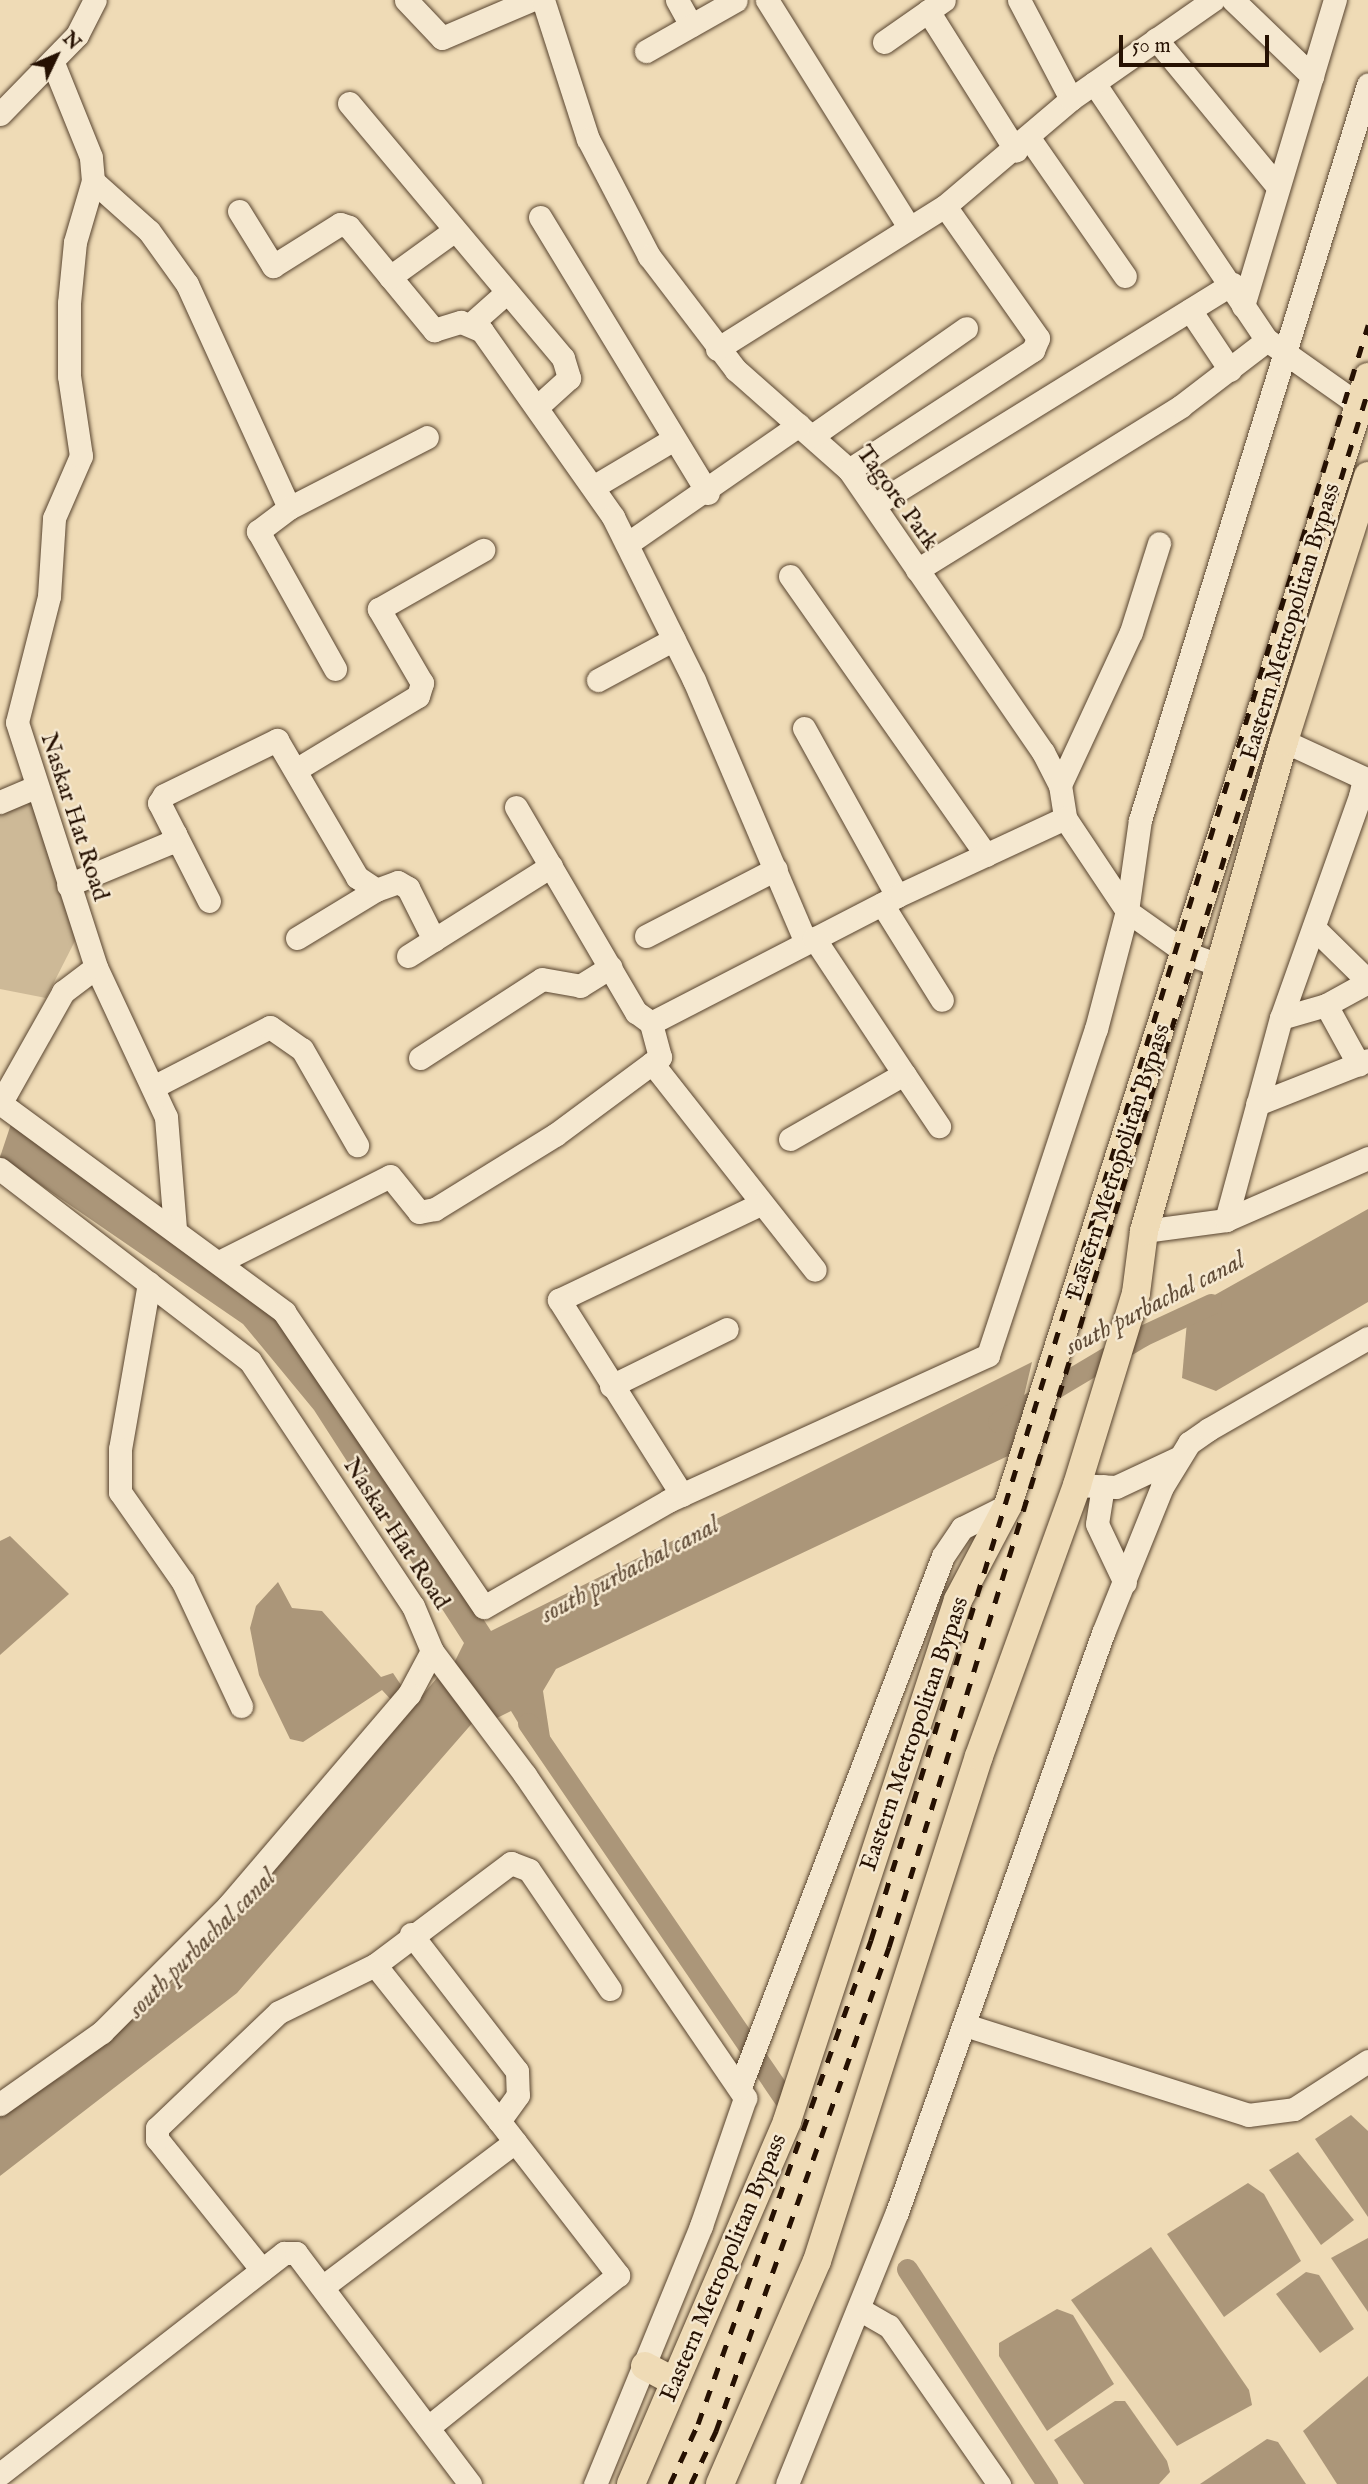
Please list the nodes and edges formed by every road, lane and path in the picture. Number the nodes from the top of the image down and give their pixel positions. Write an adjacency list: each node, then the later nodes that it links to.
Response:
1 (95, 0): 17 (street)
2 (406, 0): 3 (street)
3 (531, 0)
4 (542, 0): 41 (street, Tagore Park)
5 (677, 0): 13 (street)
6 (736, 0): 13 (street)
7 (767, 0): 30 (street)
8 (1019, 0): 21 (street)
9 (1213, 0): 14 (street)
10 (1233, 0): 18 (street)
11 (1335, 0): 18 (street)
12 (936, 6): 15 (street); 24 (street)
13 (691, 25): 16 (street)
14 (1156, 39): 19 (street); 26 (street)
15 (884, 42)
16 (646, 51)
17 (52, 63): 23 (street); 25 (street, Naskar Hat Road)
18 (1312, 76): 26 (street)
19 (1094, 83): 21 (street); 34 (street)
20 (1368, 85): 40 (street)
21 (1071, 99): 24 (street)
22 (349, 103): 31 (street)
23 (0, 114)
24 (1022, 145): 27 (street); 32 (street)
25 (93, 181): 54 (street); 63 (street, Naskar Hat Road)
26 (1278, 187): 36 (street)
27 (945, 206): 30 (street); 49 (street)
28 (239, 211): 33 (street)
29 (540, 217): 48 (street)
30 (909, 227): 41 (street)
31 (455, 230): 33 (street); 35 (street)
32 (1125, 276)
33 (390, 277): 38 (street)
34 (1232, 284): 36 (street); 37 (street)
35 (507, 292): 38 (street); 45 (street)
36 (1244, 306): 40 (street)
37 (1190, 310): 42 (street); 53 (street)
38 (472, 323): 45 (street)
39 (966, 328): 46 (street)
40 (1275, 346): 42 (street); 44 (street); 82 (street)
41 (717, 349): 46 (street, Tagore Park)
42 (1230, 370): 58 (street)
43 (1368, 377): 44 (main road, Eastern Metropolitan Bypass)
44 (1359, 405): 89 (main road, Eastern Metropolitan Bypass)
45 (538, 406): 51 (street)
46 (806, 430): 49 (street, Tagore Park); 52 (street)
47 (427, 437): 54 (street)
48 (674, 439): 51 (street); 52 (street)
49 (849, 470): 53 (street, Tagore Park)
50 (1368, 476): 65 (main road)
51 (593, 487): 56 (street)
52 (708, 493): 56 (street)
53 (874, 505): 58 (street, Tagore Park)
54 (289, 508): 61 (street)
55 (1159, 543): 68 (street)
56 (627, 544): 60 (street)
57 (483, 550): 66 (street)
58 (917, 570): 68 (street, Tagore Park)
59 (790, 576): 75 (street)
60 (674, 639): 62 (street); 77 (street)
61 (335, 669)
62 (598, 680)
63 (8, 715): 69 (street, Naskar Hat Road)
64 (804, 728): 80 (street)
65 (1284, 741): 67 (street); 90 (main road)
66 (297, 769): 74 (street); 79 (street)
67 (1366, 773): 72 (street)
68 (1060, 785): 73 (street, Tagore Park)
69 (35, 787): 70 (street); 78 (street, Naskar Hat Road)
70 (0, 802)
71 (516, 807): 76 (street)
72 (1363, 813): 83 (street)
73 (1065, 818): 75 (street); 82 (street, Tagore Park)
74 (175, 834): 78 (street); 81 (street)
75 (986, 855): 80 (street)
76 (551, 866): 86 (street); 92 (street)
77 (776, 869): 84 (street); 87 (street)
78 (68, 885): 91 (street, Naskar Hat Road)
79 (376, 890): 85 (street); 86 (street)
80 (889, 900): 87 (street); 94 (street)
81 (209, 901)
82 (1126, 911): 89 (street, Tagore Park); 122 (street)
83 (1314, 928): 93 (street); 96 (street)
84 (646, 936)
85 (297, 937)
86 (434, 940): 88 (street)
87 (810, 940): 97 (street); 101 (street)
88 (408, 956)
89 (1184, 962): 90 (street, Tagore Park); 123 (main road, Eastern Metropolitan Bypass)
90 (1220, 965): 113 (main road)
91 (96, 967): 102 (street, Naskar Hat Road); 103 (street)
92 (610, 967): 97 (street); 98 (street)
93 (1368, 982): 95 (street)
94 (942, 1000)
95 (1326, 1005): 96 (street); 100 (street)
96 (1281, 1018): 104 (street)
97 (651, 1024): 99 (street)
98 (420, 1058)
99 (652, 1063): 110 (street); 114 (street)
100 (1363, 1063): 104 (street)
101 (904, 1074): 105 (street); 106 (street)
102 (155, 1086): 107 (street); 112 (street, Naskar Hat Road)
103 (0, 1104): 112 (street)
104 (1257, 1104): 111 (street)
105 (939, 1126)
106 (790, 1139)
107 (357, 1146)
108 (1368, 1158): 111 (street)
109 (0, 1169): 116 (street, Naskar Hat Road)
110 (760, 1204): 115 (street); 119 (street)
111 (1217, 1223): 113 (street)
112 (175, 1230): 114 (street)
113 (1144, 1231): 121 (main road)
114 (219, 1262): 122 (street)
115 (815, 1270)
116 (149, 1283): 125 (street, Naskar Hat Road); 126 (street)
117 (727, 1329): 119 (street)
118 (1368, 1338): 120 (street)
119 (611, 1386): 122 (street)
120 (1178, 1458): 121 (street); 124 (street)
121 (1090, 1486): 124 (street); 146 (main road)
122 (682, 1495)
123 (1008, 1505): 132 (street); 140 (main road, Eastern Metropolitan Bypass)
124 (1125, 1583): 130 (street)
125 (432, 1651): 132 (street); 133 (street, Naskar Hat Road)
126 (241, 1706)
127 (411, 1934): 128 (street); 129 (street); 134 (street)
128 (374, 1965): 134 (street); 136 (street)
129 (610, 1989)
130 (964, 2025): 131 (street); 138 (street)
131 (1368, 2060)
132 (745, 2077): 139 (street)
133 (0, 2104)
134 (499, 2121): 135 (street)
135 (515, 2142): 137 (street); 141 (street)
136 (262, 2270): 137 (street); 142 (street)
137 (325, 2286): 141 (street)
138 (859, 2309): 147 (street); 148 (street)
139 (645, 2366): 140 (main road); 144 (street)
140 (675, 2382): 145 (main road, Eastern Metropolitan Bypass)
141 (428, 2427): 143 (street)
142 (0, 2474)
143 (470, 2484)
144 (595, 2484)
145 (631, 2484)
146 (720, 2484)
147 (787, 2484)
148 (999, 2484)

